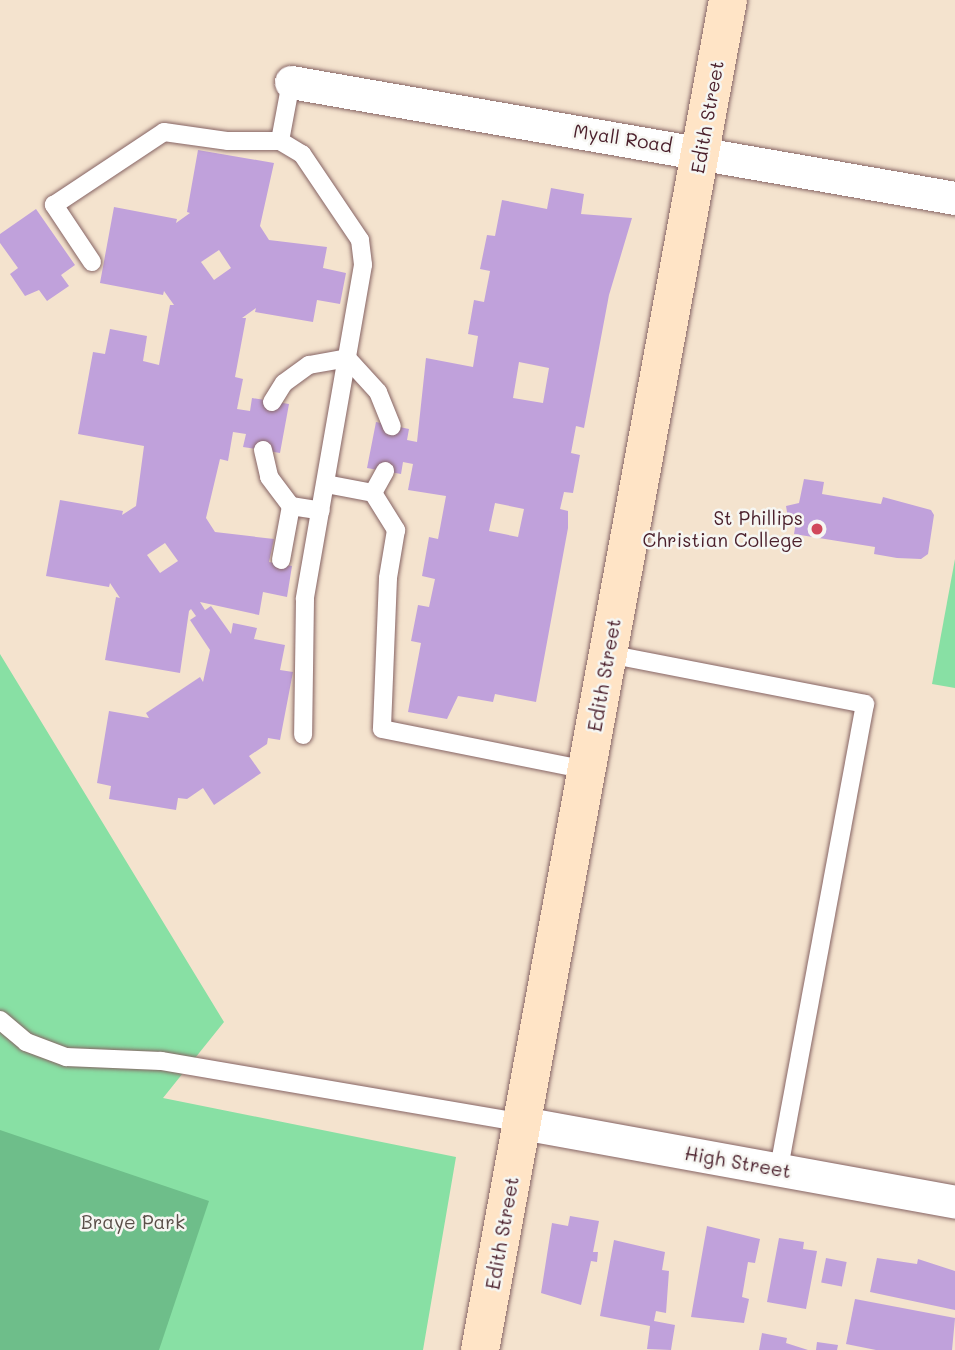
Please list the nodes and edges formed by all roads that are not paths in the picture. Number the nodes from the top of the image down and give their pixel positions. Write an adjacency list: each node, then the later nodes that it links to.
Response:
1 (728, 0): 4 (main road, Edith Street)
2 (291, 82): 3 (lane); 4 (street, Myall Road)
3 (280, 141): 6 (lane); 7 (lane)
4 (701, 150): 5 (street, Myall Road); 17 (main road, Edith Street)
5 (955, 198)
6 (92, 261)
7 (347, 358): 8 (lane); 9 (lane); 12 (lane)
8 (272, 402)
9 (393, 426)
10 (263, 450): 14 (lane)
11 (385, 471): 13 (lane)
12 (326, 484): 13 (lane); 15 (lane)
13 (373, 493): 19 (lane)
14 (291, 506): 15 (lane); 16 (lane)
15 (321, 512): 18 (lane)
16 (281, 560)
17 (608, 654): 19 (main road, Edith Street); 22 (lane)
18 (303, 735)
19 (587, 770): 21 (main road, Edith Street)
20 (0, 1020): 21 (lane)
21 (522, 1123): 22 (street, High Street); 24 (main road, Edith Street)
22 (779, 1170): 23 (street, High Street)
23 (955, 1202)
24 (480, 1350)

